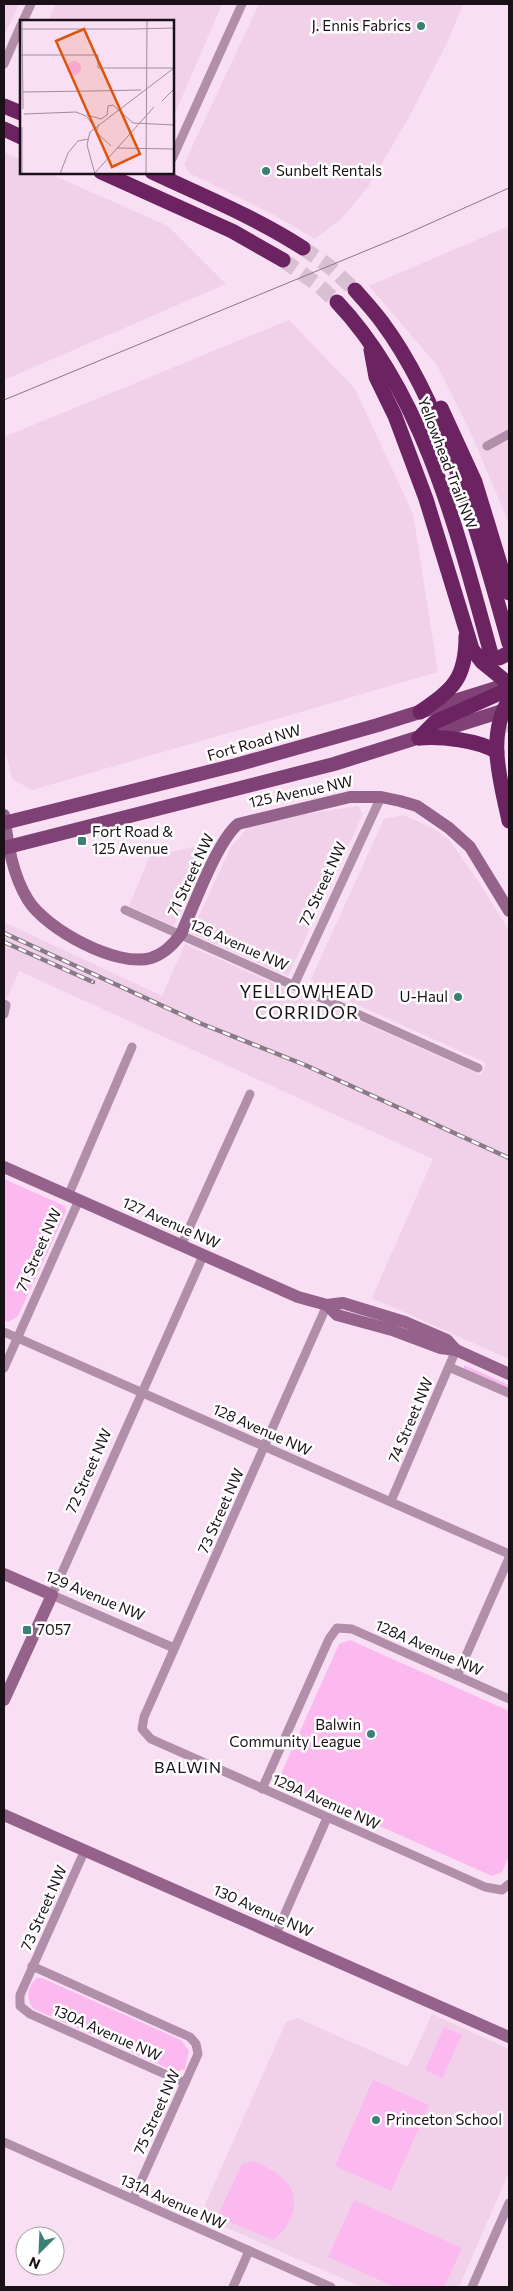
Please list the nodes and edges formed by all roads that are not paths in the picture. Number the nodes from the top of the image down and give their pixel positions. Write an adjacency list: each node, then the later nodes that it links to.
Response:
1 (31, 4): 3 (street)
2 (242, 4): 10 (street)
3 (23, 20)
4 (20, 27): 5 (street)
5 (4, 64)
6 (4, 106): 7 (highway)
7 (20, 114)
8 (4, 129): 9 (highway)
9 (20, 137)
10 (174, 154)
11 (105, 174): 14 (highway)
12 (161, 174): 13 (highway)
13 (303, 248)
14 (284, 260)
15 (355, 290): 17 (highway, Yellowhead Trail NW)
16 (337, 302): 18 (highway, Yellowhead Trail NW)
17 (382, 322): 21 (highway); 23 (highway, Yellowhead Trail NW)
18 (370, 341): 22 (highway); 25 (highway, Yellowhead Trail NW)
19 (509, 434): 20 (street)
20 (487, 446)
21 (509, 593)
22 (466, 627): 25 (highway); 28 (highway)
23 (509, 643)
24 (509, 653): 25 (highway)
25 (484, 655): 27 (highway)
26 (476, 693): 27 (highway); 28 (main road, Fort Road NW)
27 (508, 695): 30 (highway); 31 (highway)
28 (420, 712): 33 (main road, Fort Road NW)
29 (509, 733): 31 (highway)
30 (419, 738): 31 (highway); 36 (main road)
31 (496, 752): 34 (highway)
32 (381, 797): 35 (street, 125 Avenue NW); 38 (street, 125 Avenue NW); 40 (street, 72 Street NW)
33 (4, 820): 36 (street)
34 (509, 822)
35 (232, 830): 39 (street, 71 Street NW)
36 (6, 847): 39 (street)
37 (125, 910): 39 (street, 126 Avenue NW)
38 (509, 911)
39 (181, 934): 40 (street, 126 Avenue NW)
40 (294, 985): 42 (street, 126 Avenue NW)
41 (132, 1047): 45 (street, 71 Street NW)
42 (478, 1068)
43 (250, 1094): 46 (street)
44 (4, 1167): 45 (street, 127 Avenue NW)
45 (73, 1198): 46 (street, 127 Avenue NW); 50 (street, 71 Street NW)
46 (181, 1246): 47 (street, 127 Avenue NW)
47 (203, 1256): 48 (street, 127 Avenue NW); 55 (street, 72 Street NW)
48 (327, 1305): 51 (street, 127 Avenue NW); 57 (street, 73 Street NW)
49 (4, 1332): 50 (street, 128 Avenue NW)
50 (17, 1338): 53 (street, 71 Street NW); 55 (street, 128 Avenue NW)
51 (456, 1350): 52 (street, 74 Street NW); 54 (street, 127 Avenue NW)
52 (449, 1367): 56 (street); 58 (street, 74 Street NW)
53 (4, 1368)
54 (509, 1374)
55 (142, 1392): 57 (street, 128 Avenue NW); 62 (street, 72 Street NW)
56 (509, 1393)
57 (265, 1446): 58 (street, 128 Avenue NW); 63 (street, 73 Street NW)
58 (391, 1501): 59 (street, 128 Avenue NW)
59 (509, 1554)
60 (509, 1558): 64 (street)
61 (4, 1574): 62 (street, 129 Avenue NW)
62 (52, 1595): 63 (street, 129 Avenue NW); 66 (street, 72 Street NW)
63 (174, 1648): 67 (street, 73 Street NW)
64 (457, 1676): 65 (street, 128A Avenue NW); 68 (street, 128A Avenue NW)
65 (509, 1699)
66 (4, 1700)
67 (142, 1729): 68 (street, 129A Avenue NW)
68 (262, 1789): 70 (street, 129A Avenue NW)
69 (4, 1815): 71 (street, 130 Avenue NW)
70 (327, 1818): 72 (street, 129A Avenue NW); 73 (street)
71 (85, 1850): 73 (street, 130 Avenue NW); 74 (street, 73 Street NW)
72 (506, 1887)
73 (276, 1934): 77 (street, 130 Avenue NW)
74 (32, 1966): 75 (street, 73 Street NW); 76 (street, 130A Avenue NW)
75 (20, 2006): 78 (street, 130A Avenue NW)
76 (190, 2037): 78 (street, 75 Street NW)
77 (509, 2037)
78 (185, 2083): 80 (street, 75 Street NW)
79 (4, 2142): 80 (street, 131A Avenue NW)
80 (132, 2199): 82 (street, 131A Avenue NW)
81 (509, 2203): 85 (street)
82 (249, 2251): 83 (street); 84 (street, 131A Avenue NW)
83 (233, 2287)
84 (331, 2287)
85 (472, 2287)

